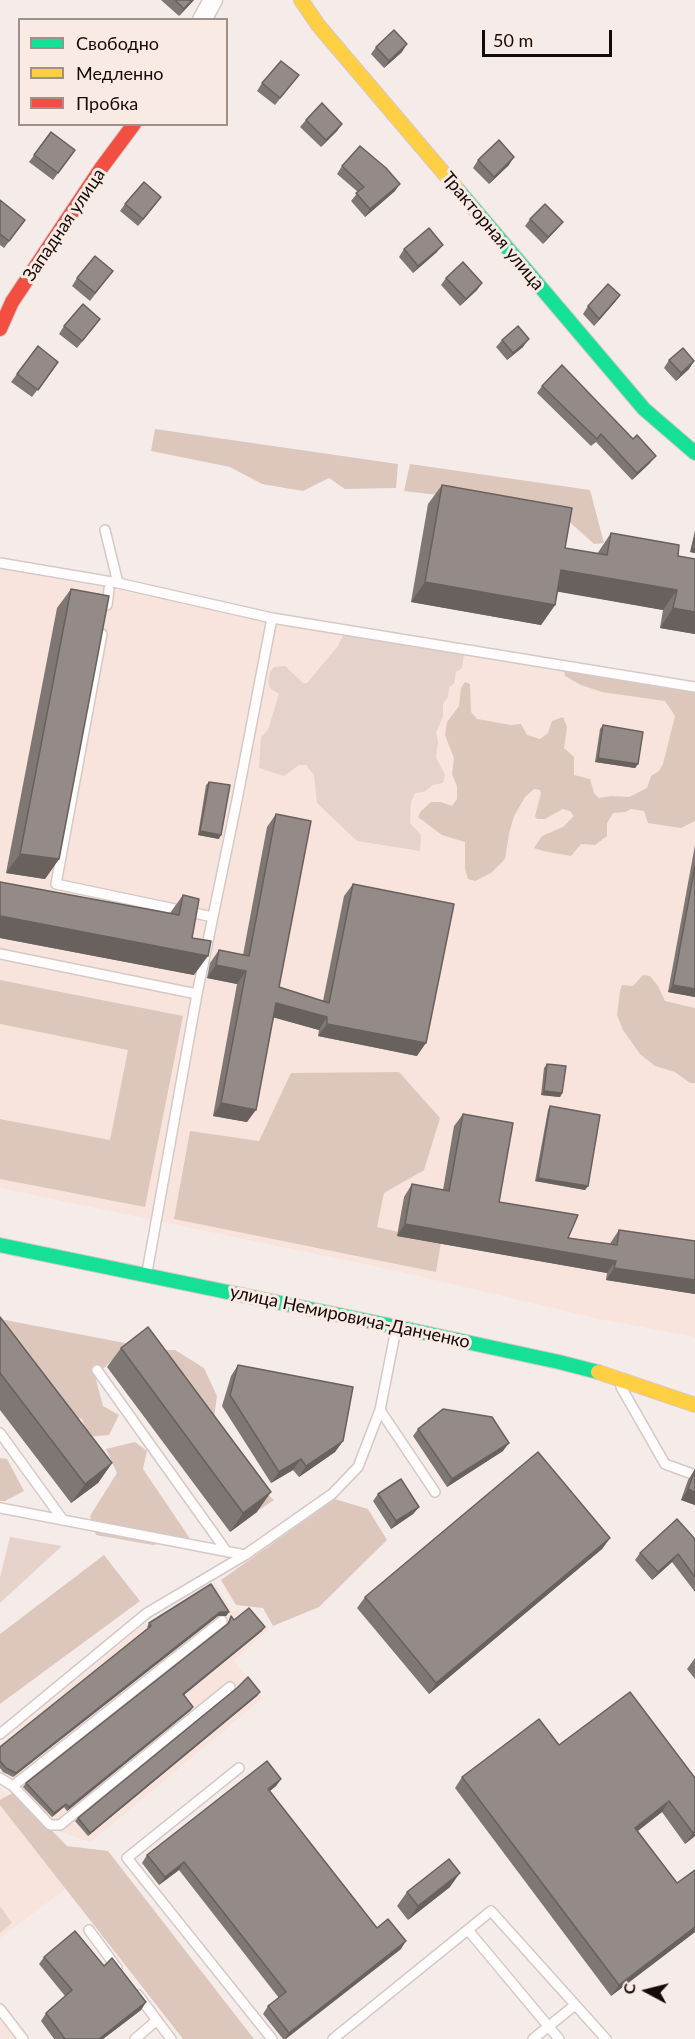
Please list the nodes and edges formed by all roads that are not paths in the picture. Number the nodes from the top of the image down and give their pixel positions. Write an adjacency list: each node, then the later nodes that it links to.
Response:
1 (213, 0): 3 (street)
2 (301, 0): 7 (street, Тракторная улица)
3 (203, 18)
4 (133, 126): 5 (street, Западная улица)
5 (6, 297): 6 (street, Западная улица)
6 (0, 329)
7 (695, 453)
8 (105, 530): 10 (lane)
9 (0, 563): 10 (lane)
10 (118, 583): 13 (lane)
11 (109, 589): 12 (lane)
12 (106, 610)
13 (272, 618): 15 (lane); 16 (lane)
14 (104, 621): 16 (lane)
15 (695, 687)
16 (213, 917): 18 (lane)
17 (0, 954): 18 (lane)
18 (197, 994): 20 (lane)
19 (0, 1245): 20 (street, улица Немировича-Данченко)
20 (146, 1275): 21 (street, улица Немировича-Данченко)
21 (397, 1327): 23 (street, улица Немировича-Данченко); 25 (lane)
22 (97, 1370): 31 (lane)
23 (615, 1377): 24 (street, улица Немировича-Данченко); 27 (lane)
24 (695, 1405)
25 (380, 1410): 28 (lane); 32 (lane)
26 (0, 1433): 30 (lane)
27 (695, 1476)
28 (435, 1492)
29 (0, 1508): 30 (lane)
30 (63, 1520): 31 (lane)
31 (227, 1552): 32 (lane)
32 (245, 1556): 35 (lane)
33 (222, 1621): 38 (lane)
34 (230, 1687): 38 (lane)
35 (0, 1734)
36 (239, 1768): 50 (lane)
37 (0, 1778): 38 (lane)
38 (13, 1786)
39 (89, 1930): 41 (lane)
40 (468, 1930): 43 (lane); 46 (lane); 51 (lane)
41 (123, 1975)
42 (130, 1984): 45 (lane)
43 (575, 2005): 46 (lane); 54 (lane)
44 (0, 2009): 47 (lane)
45 (157, 2020): 48 (lane); 49 (lane)
46 (549, 2026): 52 (lane); 53 (lane)
47 (23, 2039)
48 (135, 2039)
49 (171, 2039)
50 (272, 2039)
51 (333, 2039)
52 (533, 2039)
53 (559, 2039)
54 (606, 2039)

